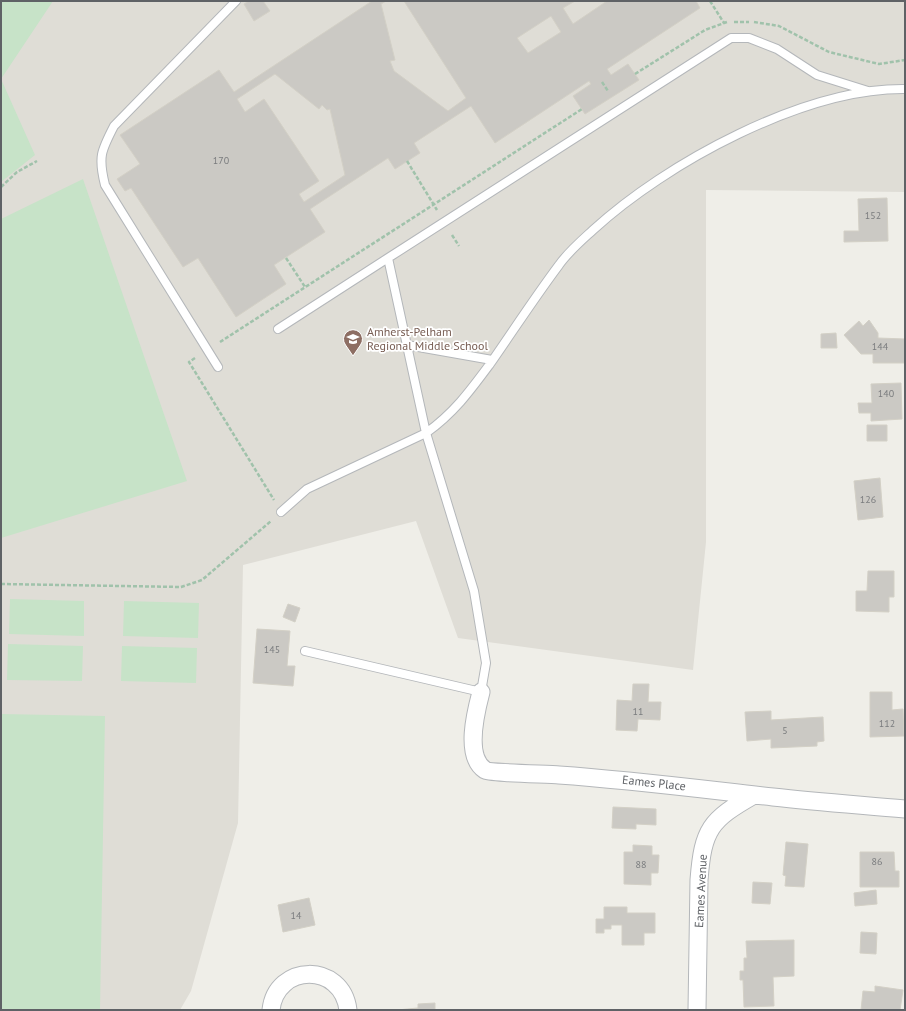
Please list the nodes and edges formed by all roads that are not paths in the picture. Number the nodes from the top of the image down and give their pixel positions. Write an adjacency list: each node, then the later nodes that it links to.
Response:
1 (236, 1): 8 (lane)
2 (905, 89): 3 (lane)
3 (870, 91): 4 (lane); 7 (lane)
4 (388, 258): 5 (lane); 6 (lane)
5 (278, 329)
6 (407, 345): 7 (lane); 9 (lane)
7 (492, 360): 9 (lane)
8 (218, 367)
9 (426, 433): 10 (lane); 12 (lane)
10 (281, 512)
11 (305, 651): 12 (lane)
12 (481, 692): 13 (street, Eames Place)
13 (754, 795): 14 (street, Eames Place); 17 (street, Eames Avenue)
14 (905, 809)
15 (271, 1010): 16 (street)
16 (348, 1010)
17 (697, 1010)

